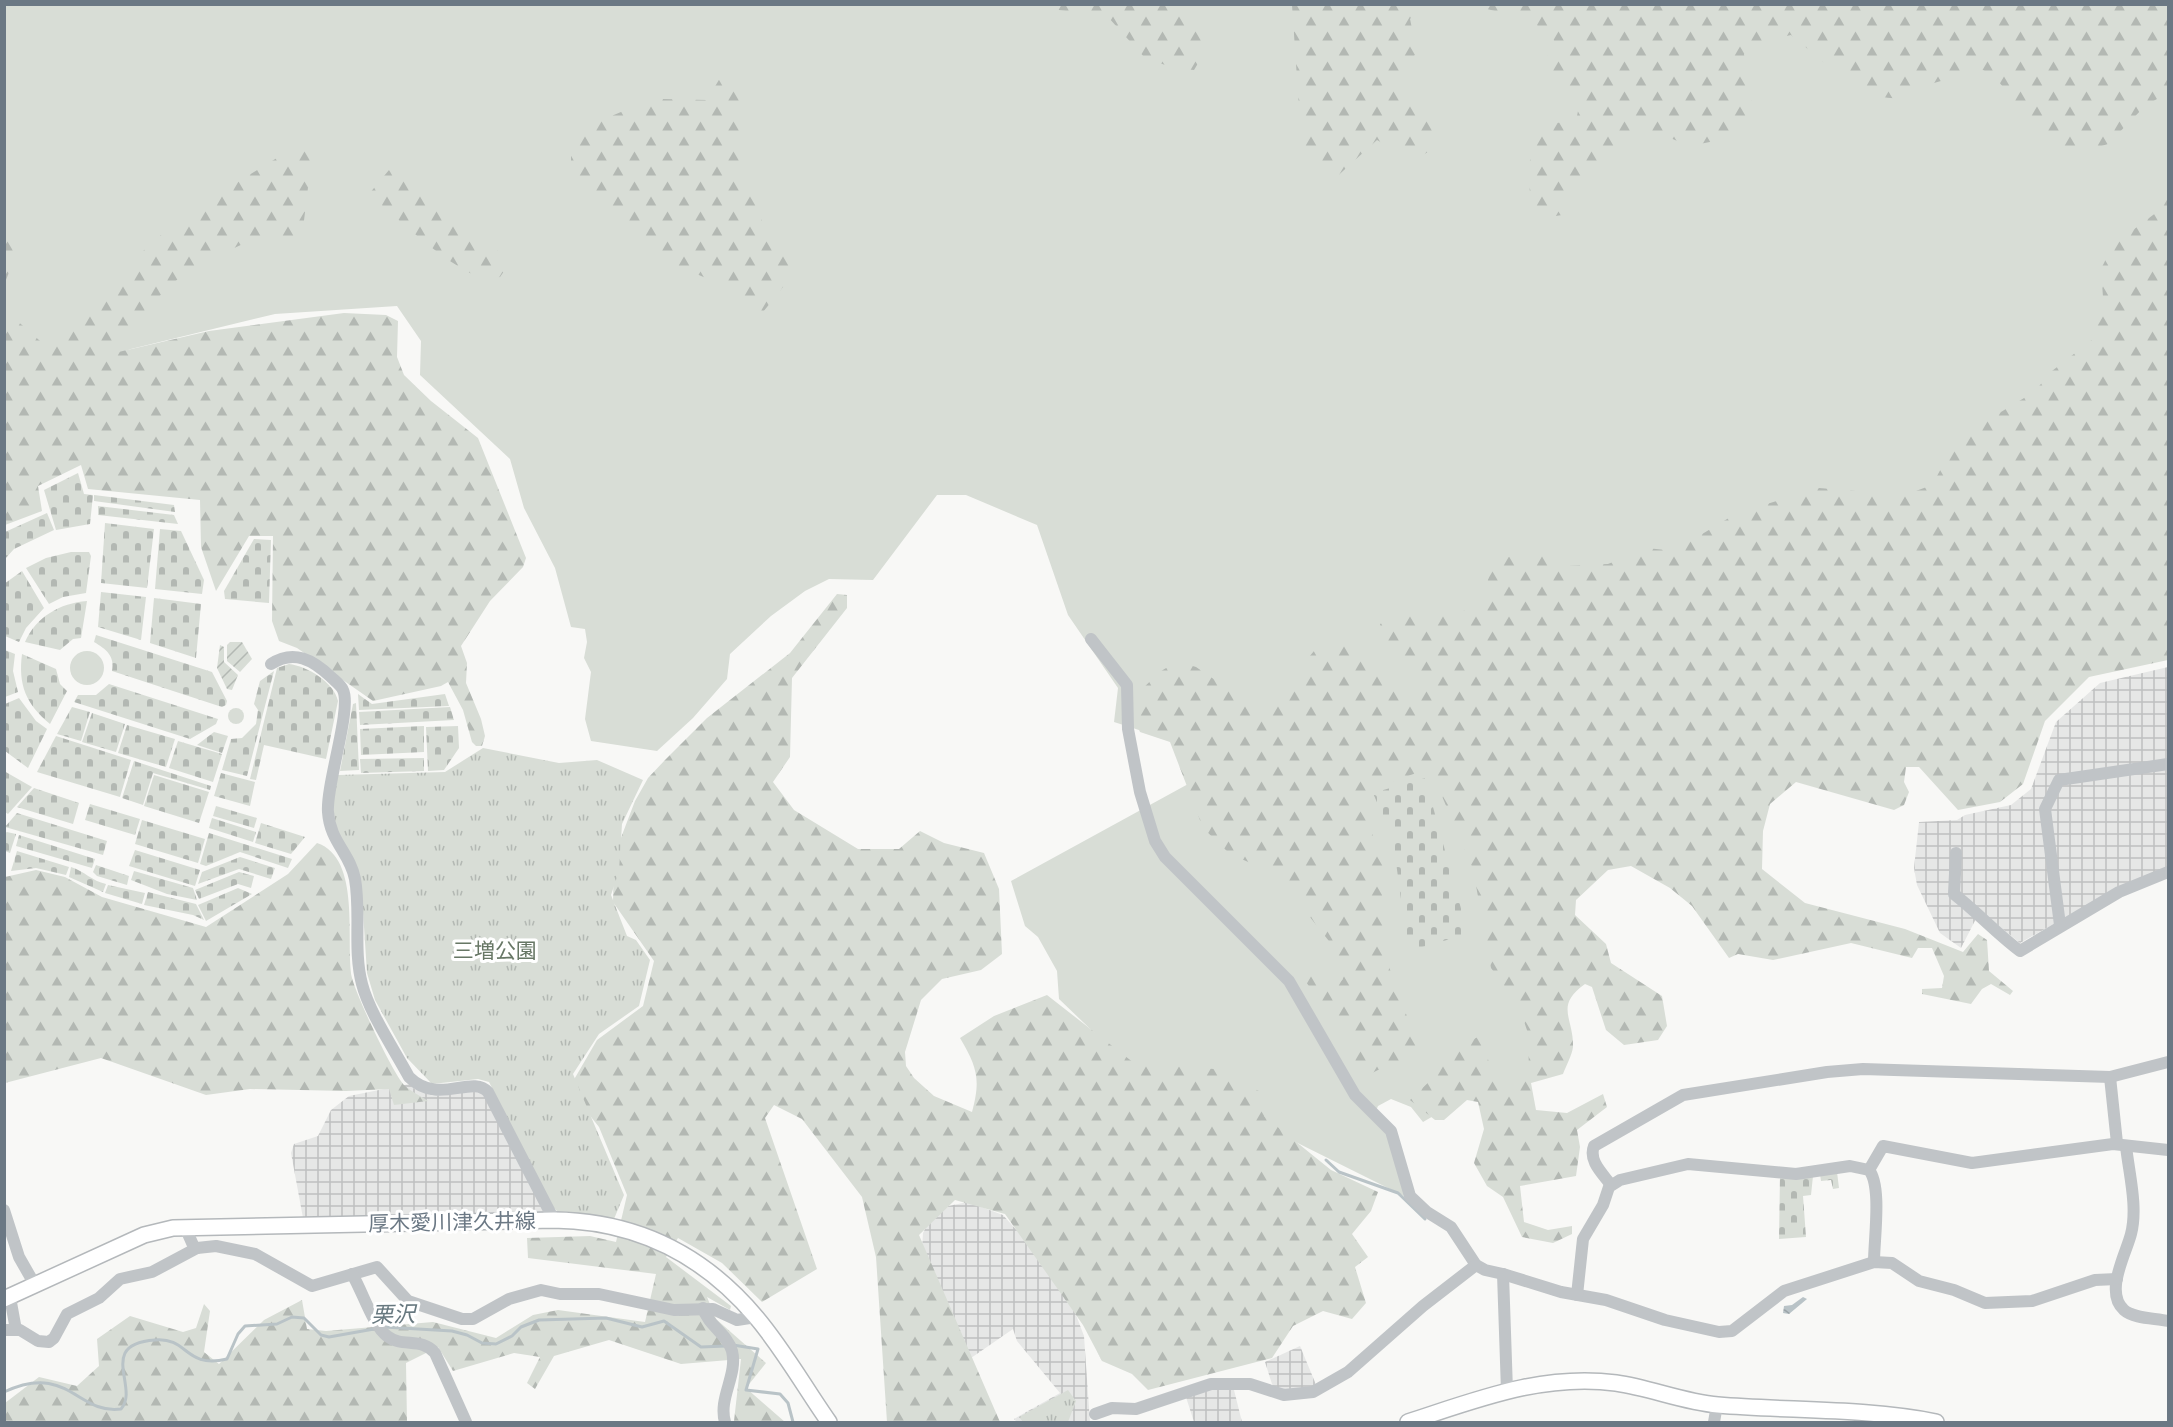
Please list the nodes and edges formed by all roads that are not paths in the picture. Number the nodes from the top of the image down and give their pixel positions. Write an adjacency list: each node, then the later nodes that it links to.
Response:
1 (1091, 639): 18 (street)
2 (271, 664): 14 (street)
3 (2169, 764): 6 (street)
4 (1956, 853): 6 (street)
5 (2169, 872): 6 (street)
6 (2060, 925)
7 (2169, 1062): 8 (street)
8 (2110, 1077): 9 (street); 12 (street)
9 (2122, 1145): 10 (street); 11 (street); 21 (street)
10 (2169, 1150)
11 (1869, 1170): 12 (street); 17 (street)
12 (1611, 1185): 23 (street)
13 (4, 1210): 22 (street)
14 (554, 1220): 15 (main road, 厚木愛川津久井線); 26 (main road, 厚木愛川津久井線)
15 (185, 1227): 16 (street); 22 (main road, 厚木愛川津久井線)
16 (197, 1248): 19 (street); 28 (street)
17 (1874, 1262): 21 (street); 23 (street)
18 (1476, 1265): 20 (street); 31 (street)
19 (352, 1274): 25 (street); 32 (street)
20 (1503, 1274): 23 (street); 29 (street)
21 (2117, 1279): 27 (street)
22 (35, 1285): 24 (main road, 厚木愛川津久井線)
23 (1577, 1295)
24 (7, 1298): 28 (street)
25 (703, 1308): 26 (street); 33 (street)
26 (756, 1317): 34 (main road, 厚木愛川津久井線)
27 (2169, 1321)
28 (10, 1330)
29 (1506, 1391): 30 (main road); 35 (main road)
30 (1717, 1405): 36 (street); 37 (main road)
31 (1094, 1416)
32 (466, 1422)
33 (725, 1422)
34 (829, 1422)
35 (1408, 1422)
36 (1714, 1422)
37 (1936, 1422)

